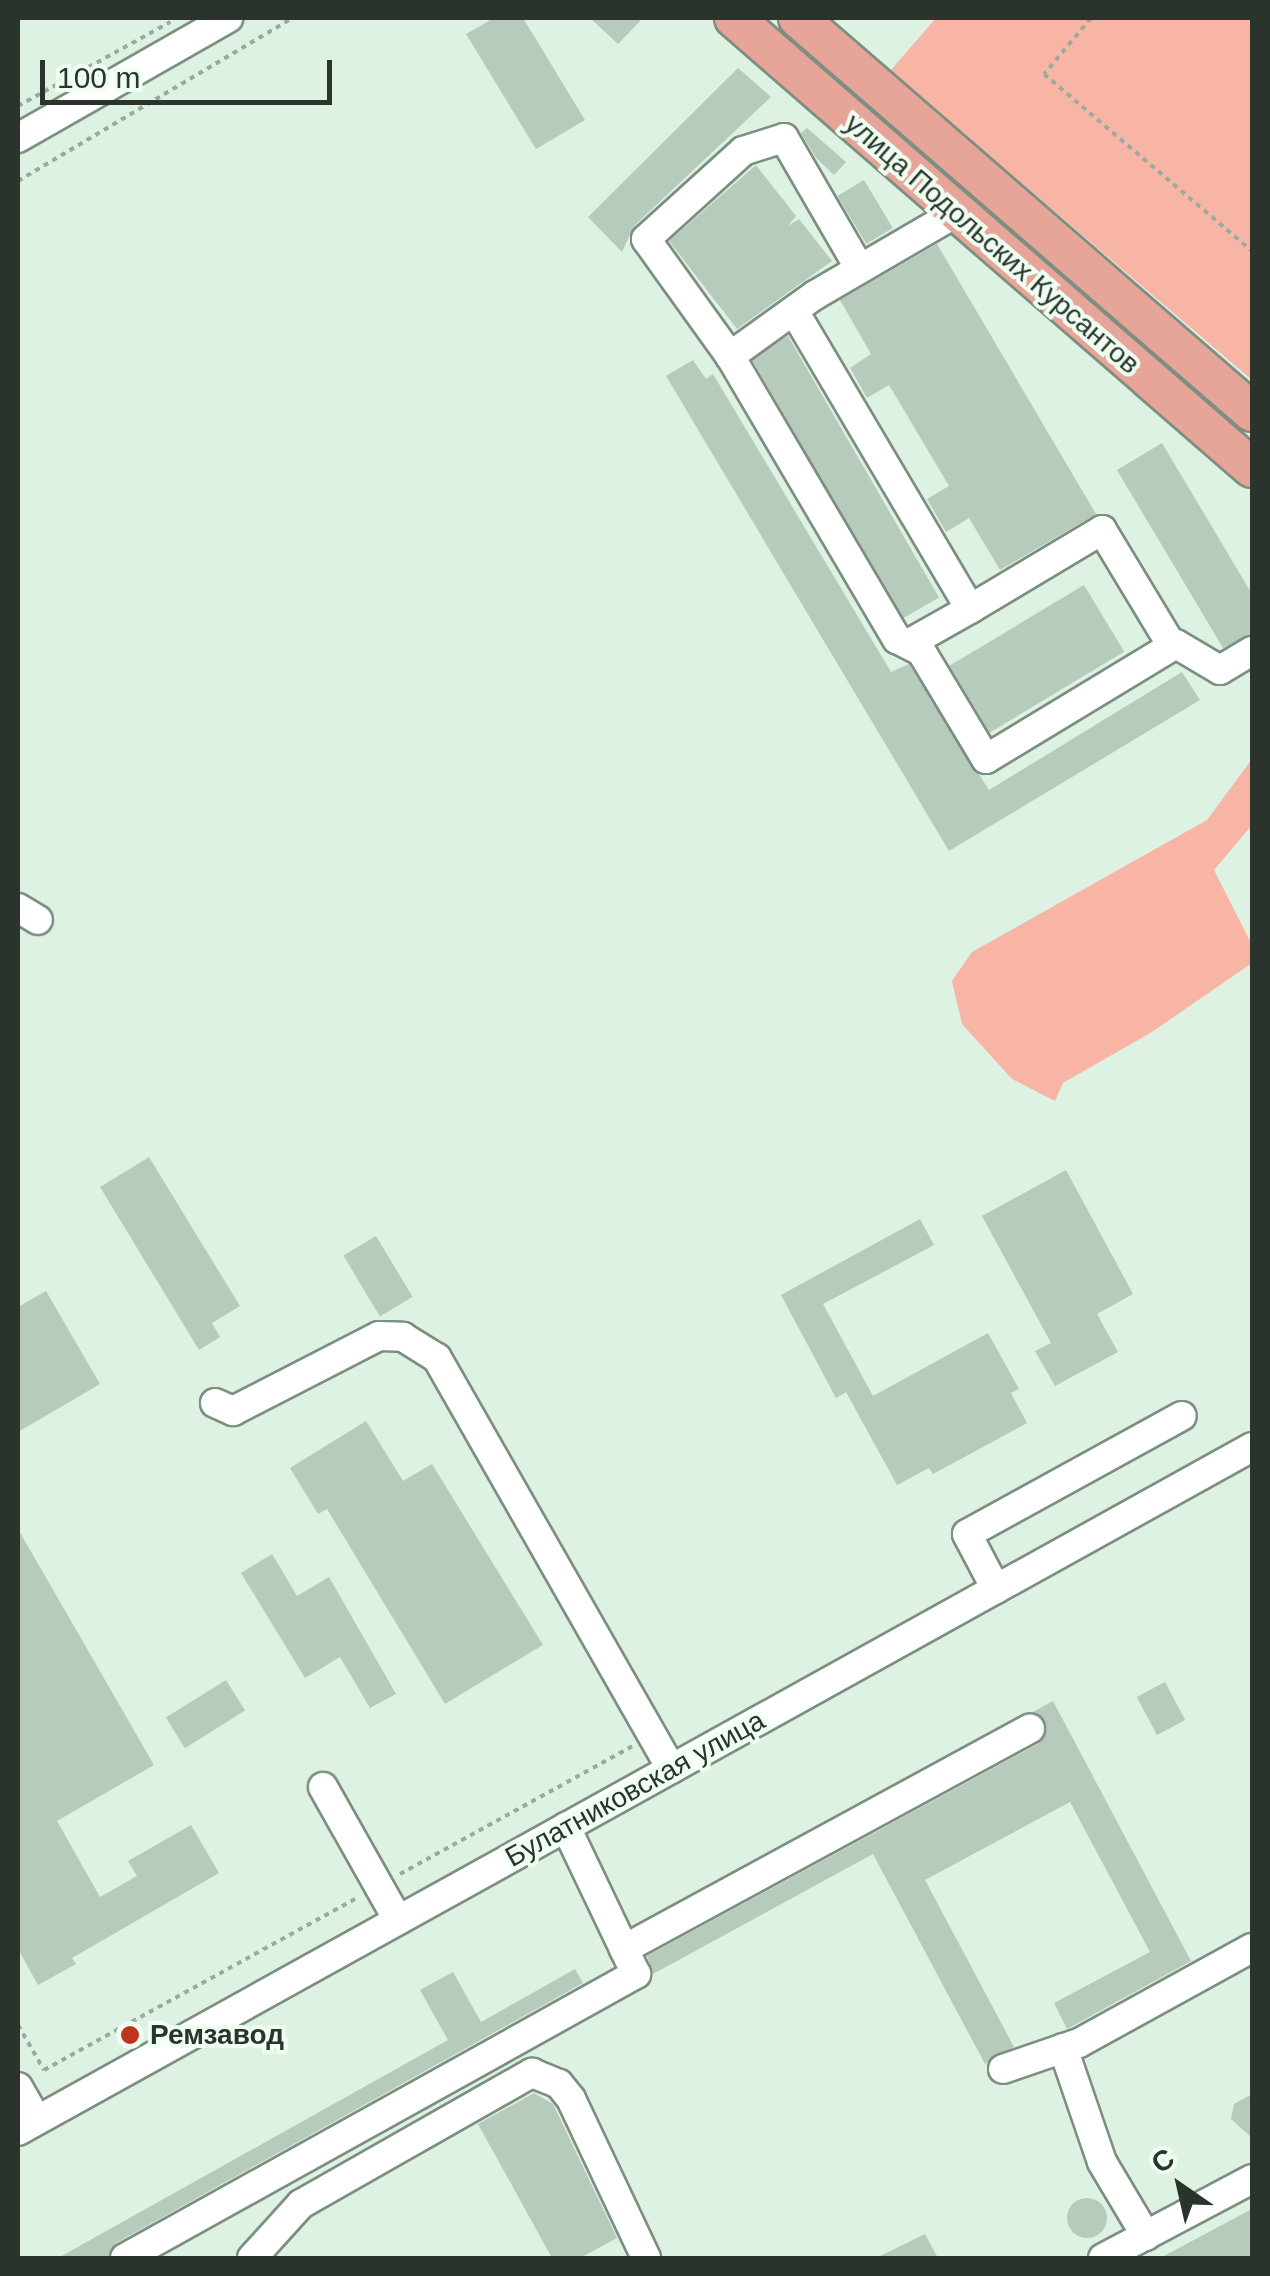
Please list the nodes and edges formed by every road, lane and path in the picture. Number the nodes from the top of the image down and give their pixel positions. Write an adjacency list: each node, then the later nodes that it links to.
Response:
1 (178, 18): 7 (path)
2 (228, 18): 8 (street)
3 (293, 18): 9 (path)
4 (734, 18): 10 (main road, улица Подольских Курсантов)
5 (798, 18): 15 (main road, улица Подольских Курсантов)
6 (1091, 18): 11 (path)
7 (18, 106)
8 (18, 138)
9 (18, 181)
10 (956, 213): 12 (street); 16 (main road, улица Подольских Курсантов)
11 (1252, 251)
12 (860, 269): 13 (street); 14 (street)
13 (794, 310): 14 (street); 17 (street)
14 (730, 356): 18 (street)
15 (1252, 412)
16 (1252, 468)
17 (970, 608): 18 (street); 19 (street)
18 (908, 644): 19 (street)
19 (1172, 646): 20 (street)
20 (1252, 651)
21 (215, 1402): 26 (street)
22 (1182, 1416): 24 (street)
23 (1252, 1447): 24 (street, Булатниковская улица)
24 (996, 1589): 27 (street, Булатниковская улица)
25 (1030, 1728): 32 (street)
26 (654, 1735): 27 (street); 30 (path)
27 (671, 1769): 29 (street, Булатниковская улица)
28 (324, 1787): 30 (street)
29 (566, 1827): 31 (street, Булатниковская улица); 32 (street)
30 (379, 1886): 31 (street); 34 (path)
31 (398, 1920): 38 (street, Булатниковская улица)
32 (624, 1948): 42 (street)
33 (1252, 1948): 35 (street)
34 (18, 2024)
35 (1062, 2048): 36 (street); 40 (street)
36 (1003, 2069)
37 (18, 2087): 38 (street)
38 (27, 2126)
39 (1252, 2179): 40 (street)
40 (1146, 2236): 44 (street)
41 (258, 2257): 43 (street)
42 (126, 2258)
43 (646, 2258)
44 (1103, 2258)

